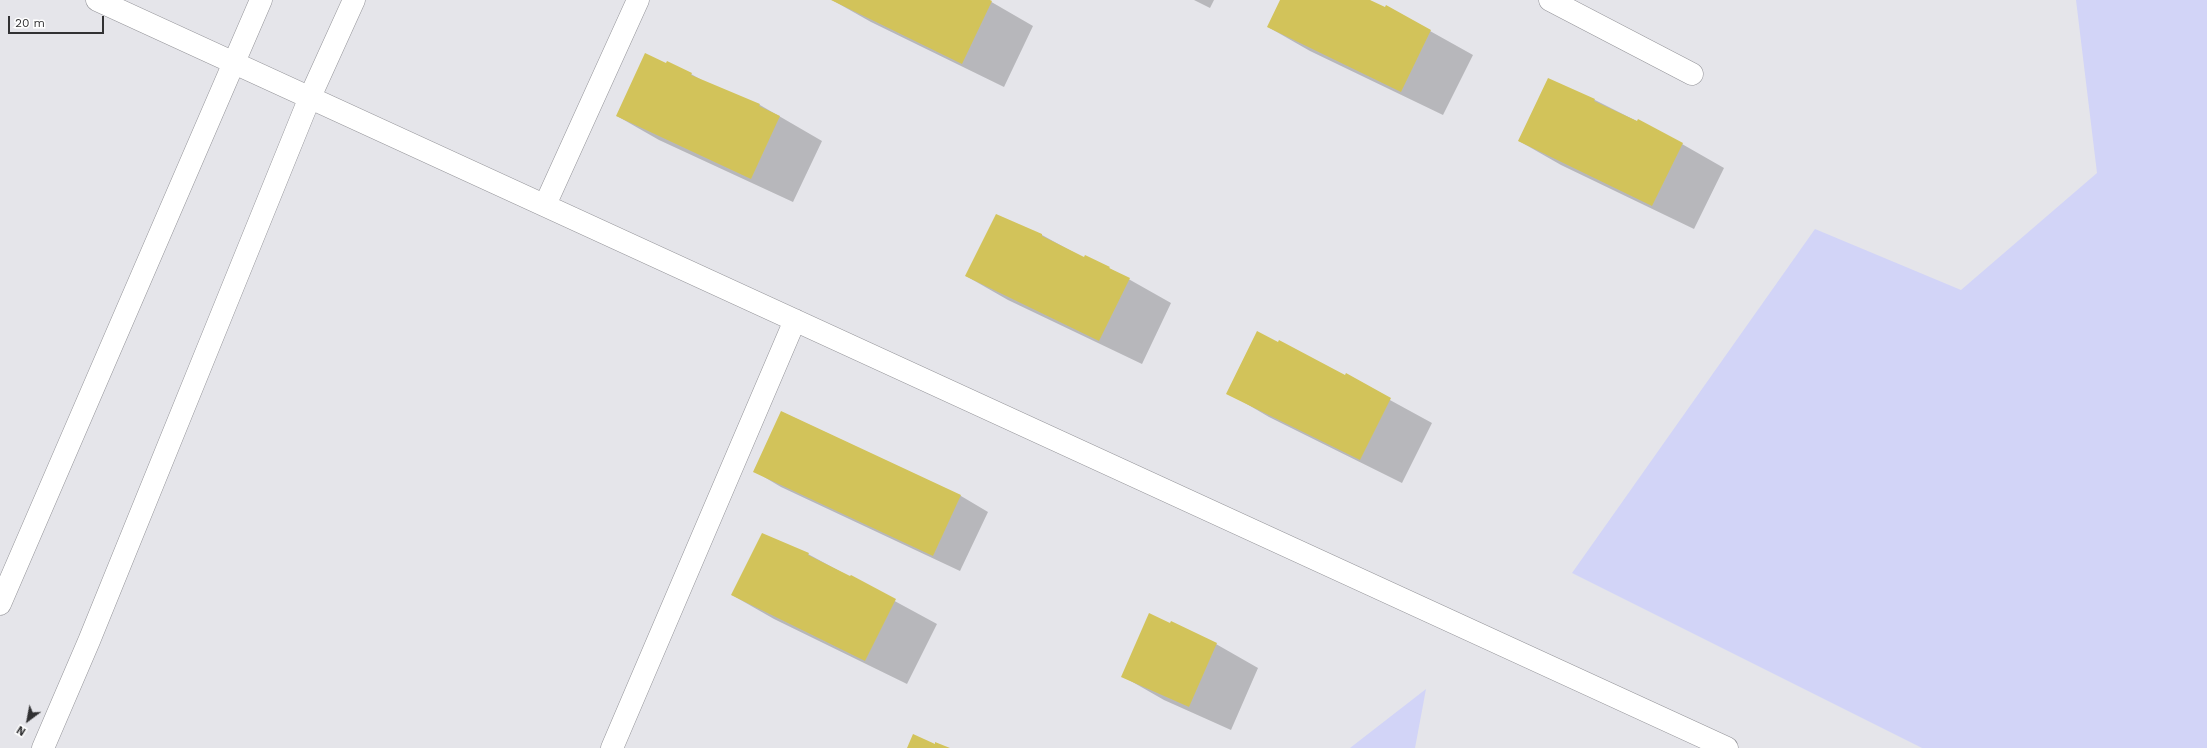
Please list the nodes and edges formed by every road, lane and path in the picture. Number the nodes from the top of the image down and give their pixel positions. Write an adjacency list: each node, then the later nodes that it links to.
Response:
1 (97, 0): 6 (street)
2 (261, 0): 6 (street)
3 (354, 0): 8 (street)
4 (638, 0): 9 (street)
5 (1550, 0): 7 (street)
6 (233, 63): 8 (street); 11 (street)
7 (1692, 74)
8 (310, 97): 9 (street); 12 (street)
9 (545, 204): 10 (street)
10 (795, 320): 13 (street); 14 (street)
11 (0, 604)
12 (43, 748)
13 (612, 748)
14 (1727, 748)

